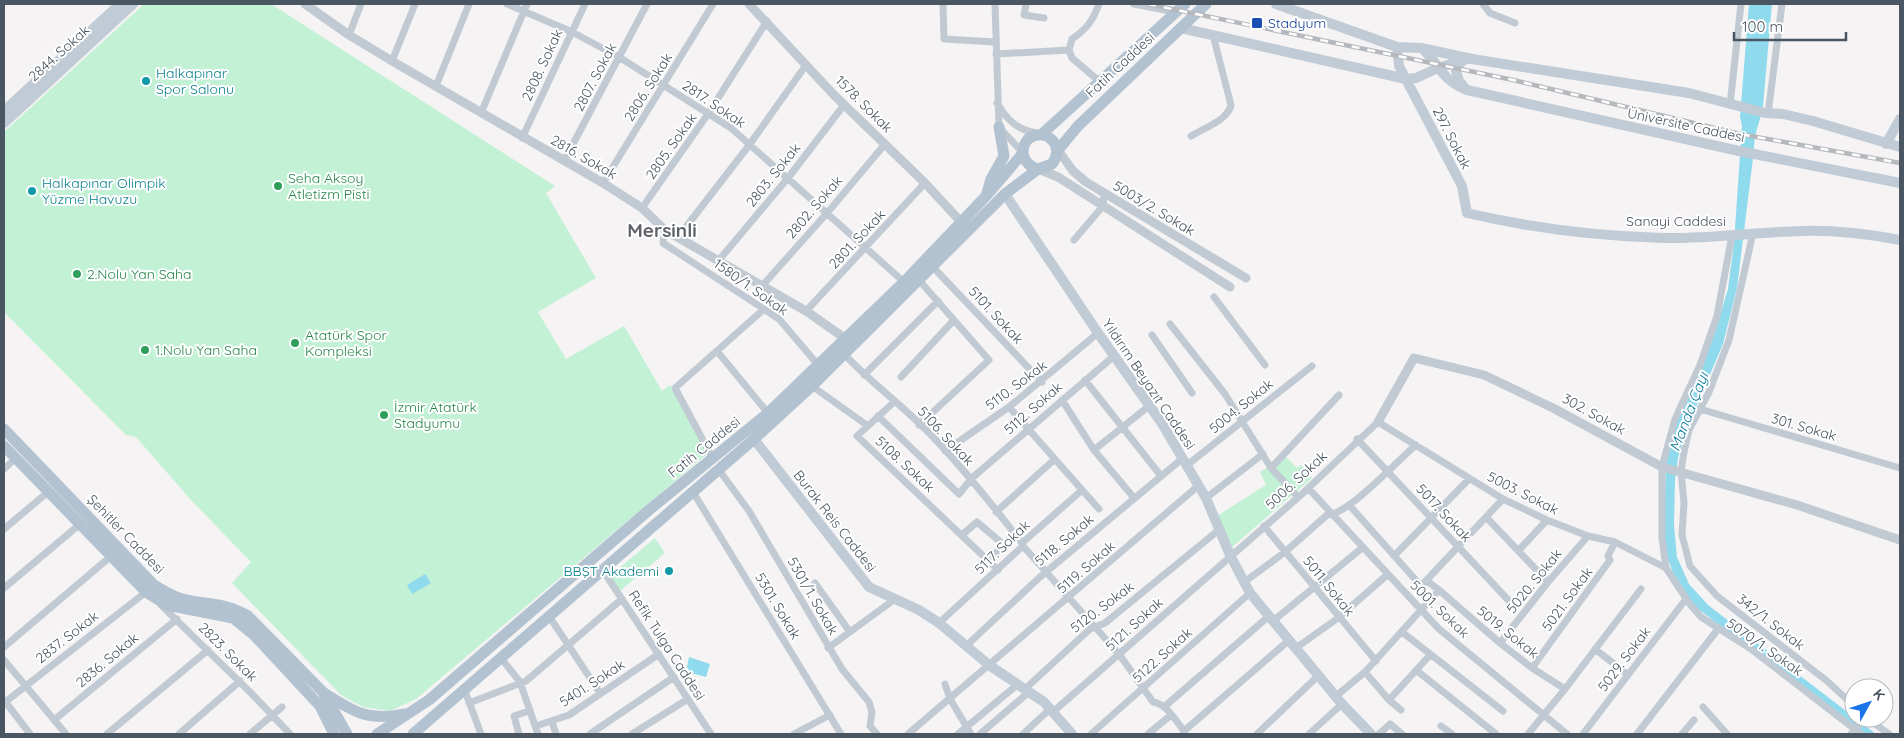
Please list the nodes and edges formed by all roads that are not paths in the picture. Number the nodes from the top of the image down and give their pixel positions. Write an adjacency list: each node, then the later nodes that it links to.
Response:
1 (120, 4): 51 (main road, 2844. Sokak)
2 (133, 4): 56 (main road, 2844. Sokak)
3 (307, 4): 31 (street, 2816. Sokak)
4 (361, 4): 31 (street)
5 (415, 4): 40 (street)
6 (469, 4): 46 (street)
7 (507, 4): 24 (street, 2817. Sokak)
8 (585, 4): 30 (street, 2808. Sokak)
9 (648, 4): 38 (street, 2807. Sokak)
10 (713, 4): 45 (street, 2806. Sokak)
11 (749, 4): 27 (street, 1578. Sokak)
12 (943, 4): 33 (street)
13 (995, 4): 33 (street)
14 (1026, 4): 26 (street)
15 (1099, 4): 36 (street)
16 (1134, 4): 25 (street)
17 (1185, 4): 25 (main road, Fatih Caddesi)
18 (1206, 4): 29 (main road, Fatih Caddesi)
19 (1276, 4): 23 (main road)
20 (1483, 4): 28 (street)
21 (1740, 4): 50 (street)
22 (1782, 4): 54 (street)
23 (1285, 6): 34 (main road)
24 (526, 7): 30 (street, 2817. Sokak); 52 (street)
25 (1176, 12): 44 (main road, Fatih Caddesi)
26 (1044, 18)
27 (766, 21): 41 (street, 1578. Sokak); 53 (street, 2805. Sokak)
28 (1515, 23)
29 (1181, 28): 32 (main road); 65 (main road, Fatih Caddesi)
30 (572, 32): 38 (street, 2817. Sokak); 60 (street, 2808. Sokak)
31 (349, 35): 40 (street, 2816. Sokak)
32 (1213, 35): 43 (main road); 59 (street)
33 (995, 42): 37 (street)
34 (1397, 47): 35 (main road); 43 (main road)
35 (1421, 48): 39 (main road); 42 (main road, Üniversite Caddesi)
36 (1069, 50): 37 (street); 44 (street)
37 (996, 54): 48 (street)
38 (619, 57): 45 (street, 2817. Sokak); 67 (street, 2807. Sokak)
39 (1467, 60): 42 (main road); 47 (main road); 50 (main road)
40 (392, 61): 46 (street, 2816. Sokak)
41 (806, 65): 49 (street, 1578. Sokak); 61 (street)
42 (1438, 68): 43 (main road); 47 (main road, Üniversite Caddesi)
43 (1406, 79): 79 (main road, 297. Sokak)
44 (1099, 81): 58 (main road, Fatih Caddesi)
45 (664, 85): 53 (street, 2817. Sokak); 70 (street, 2806. Sokak)
46 (436, 86): 52 (street, 2816. Sokak)
47 (1467, 90): 72 (main road, Üniversite Caddesi)
48 (997, 102): 57 (street); 58 (street)
49 (844, 105): 62 (street, 1578. Sokak); 69 (street, 2803. Sokak)
50 (1734, 106): 54 (main road)
51 (4, 111)
52 (481, 113): 60 (street, 2816. Sokak)
53 (708, 114): 61 (street, 2817. Sokak); 77 (street, 2805. Sokak)
54 (1766, 114): 63 (main road)
55 (1900, 120): 63 (main road)
56 (4, 123)
57 (999, 127): 66 (street); 75 (main road)
58 (1042, 134): 65 (main road); 66 (main road)
59 (1190, 136)
60 (522, 138): 67 (street, 2816. Sokak)
61 (750, 144): 69 (street, 2817. Sokak); 84 (street)
62 (884, 144): 71 (street, 1578. Sokak); 78 (street, 2802. Sokak)
63 (1886, 144): 64 (main road)
64 (1900, 147)
65 (1058, 150): 68 (main road); 73 (street, 5003/2. Sokak)
66 (1023, 153): 68 (main road); 75 (main road, Fatih Caddesi)
67 (564, 161): 70 (street, 2816. Sokak)
68 (1038, 169): 74 (main road, Fatih Caddesi); 76 (street, 5003/2. Sokak)
69 (788, 178): 78 (street, 2817. Sokak); 88 (street, 2803. Sokak)
70 (603, 183): 77 (street, 2816. Sokak)
71 (925, 183): 80 (street, 1578. Sokak); 87 (street, 2801. Sokak)
72 (1900, 183)
73 (1104, 193): 76 (street); 90 (street, 5003/2. Sokak)
74 (1005, 194): 89 (main road, Fatih Caddesi); 101 (main road, Yıldırım Beyazıt Caddesi)
75 (987, 195): 80 (main road, Fatih Caddesi)
76 (1103, 206): 85 (street); 94 (street, 5003/2. Sokak)
77 (642, 208): 81 (street, 2816. Sokak)
78 (828, 212): 87 (street, 2817. Sokak); 93 (street, 2802. Sokak)
79 (1467, 213): 83 (main road, Sanayi Caddesi)
80 (961, 222): 92 (main road, Fatih Caddesi)
81 (665, 230): 84 (street, 2816. Sokak); 97 (street, 1580/1. Sokak)
82 (1752, 233): 83 (main road, Sanayi Caddesi); 86 (main road, Sanayi Caddesi); 121 (street, 342/1. Sokak)
83 (1733, 234): 142 (street, Sanayi Caddesi)
84 (679, 236): 88 (street, 2816. Sokak)
85 (1074, 240)
86 (1900, 240)
87 (867, 246): 92 (street, 2817. Sokak); 98 (street, 2801. Sokak)
88 (719, 260): 93 (street, 2816. Sokak)
89 (932, 266): 91 (main road, Fatih Caddesi); 113 (street, 5101. Sokak)
90 (1246, 278)
91 (918, 279): 96 (street); 105 (main road, Fatih Caddesi)
92 (904, 282): 103 (main road, Fatih Caddesi)
93 (762, 286): 98 (street, 2816. Sokak)
94 (1230, 287)
95 (1214, 297): 107 (street)
96 (938, 301): 99 (street); 110 (street)
97 (764, 309): 104 (street); 109 (street, 1580/1. Sokak)
98 (806, 311): 103 (street, 2816. Sokak)
99 (954, 320): 111 (street); 126 (street)
100 (1170, 324): 124 (street)
101 (1098, 334): 106 (main road, Yıldırım Beyazıt Caddesi); 113 (street, 5110. Sokak)
102 (1152, 335): 115 (street)
103 (846, 339): 109 (main road, Fatih Caddesi)
104 (717, 351): 122 (street); 139 (street)
105 (844, 354): 109 (main road, Fatih Caddesi); 110 (street, 5106. Sokak)
106 (1114, 356): 112 (street, 5112. Sokak); 119 (main road, Yıldırım Beyazıt Caddesi)
107 (1265, 365)
108 (1312, 366): 124 (street, 5004. Sokak)
109 (822, 368): 114 (main road); 122 (main road, Fatih Caddesi)
110 (864, 376): 118 (street, 5106. Sokak)
111 (901, 377)
112 (1085, 380): 117 (street, 5112. Sokak); 128 (street)
113 (1042, 382): 120 (street, 5110. Sokak)
114 (812, 386): 127 (street, 5108. Sokak); 131 (main road)
115 (1192, 393)
116 (1339, 395): 143 (street)
117 (1062, 400): 130 (street, 5112. Sokak); 135 (street)
118 (895, 401): 123 (street); 126 (street, 5106. Sokak)
119 (1149, 406): 128 (street); 141 (main road, Yıldırım Beyazıt Caddesi)
120 (1009, 407): 130 (street); 136 (street, 5110. Sokak)
121 (1700, 409): 144 (street, 301. Sokak); 148 (street, 342/1. Sokak)
122 (768, 413): 131 (main road); 139 (main road, Fatih Caddesi)
123 (878, 416): 127 (street); 151 (street, 5112. Sokak)
124 (1241, 421): 137 (street); 141 (street, 5004. Sokak)
125 (1378, 422): 132 (street, 5006. Sokak); 133 (street, 5003. Sokak); 142 (street, 302. Sokak)
126 (919, 424): 136 (street, 5106. Sokak)
127 (868, 426): 172 (street, 5108. Sokak)
128 (1122, 427): 135 (street); 149 (street)
129 (4, 428): 245 (main road, Şehitler Caddesi)
130 (1028, 429): 140 (street); 151 (street, 5112. Sokak)
131 (754, 438): 146 (main road); 202 (main road, Burak Reis Caddesi)
132 (1357, 440): 147 (street, 5017. Sokak); 153 (street, 5006. Sokak)
133 (1416, 445): 147 (street); 150 (street, 5003. Sokak)
134 (4, 446): 138 (main road, Şehitler Caddesi)
135 (1094, 450): 158 (street)
136 (945, 451): 151 (street, 5106. Sokak)
137 (1263, 454): 143 (street); 159 (street)
138 (16, 458): 145 (street); 155 (main road, Şehitler Caddesi)
139 (713, 459): 250 (main road, Fatih Caddesi)
140 (1055, 459): 154 (street); 163 (street)
141 (1185, 462): 149 (street, 5118. Sokak); 152 (main road, Yıldırım Beyazıt Caddesi)
142 (1662, 467): 148 (street, 302. Sokak); 185 (street)
143 (1271, 468): 157 (street)
144 (1900, 468)
145 (4, 469)
146 (719, 470): 156 (main road); 220 (street, 5301/1. Sokak)
147 (1387, 470): 161 (street); 166 (street, 5017. Sokak)
148 (1681, 471): 174 (street); 247 (street, 342/1. Sokak)
149 (1161, 476): 158 (street, 5118. Sokak)
150 (1469, 479): 160 (street, 5003. Sokak); 166 (street)
151 (970, 481): 163 (street, 5106. Sokak)
152 (1198, 486): 159 (main road, Yıldırım Beyazıt Caddesi); 200 (street, 5119. Sokak)
153 (1308, 488): 157 (street, 5006. Sokak); 164 (street, 5001. Sokak)
154 (1082, 490): 162 (street); 176 (street, 5117. Sokak)
155 (48, 492): 168 (main road, Şehitler Caddesi); 171 (street)
156 (693, 492): 186 (main road); 264 (street, 5301. Sokak)
157 (1298, 497): 169 (street, 5006. Sokak)
158 (1134, 498): 188 (street, 5118. Sokak)
159 (1206, 498): 170 (main road, Yıldırım Beyazıt Caddesi)
160 (1502, 499): 165 (street); 167 (street, 5003. Sokak)
161 (1350, 506): 164 (street); 182 (street)
162 (1099, 509)
163 (996, 512): 176 (street, 5106. Sokak)
164 (1332, 515): 178 (street, 5001. Sokak); 179 (street)
165 (1486, 517): 177 (street); 180 (street)
166 (1432, 518): 177 (street, 5017. Sokak); 182 (street)
167 (1547, 520): 173 (street, 5003. Sokak); 180 (street)
168 (79, 525): 183 (main road, Şehitler Caddesi); 195 (street)
169 (1264, 526): 179 (street, 5011. Sokak); 181 (street, 5006. Sokak)
170 (1220, 529): 181 (main road, Yıldırım Beyazıt Caddesi); 211 (street, 5120. Sokak)
171 (4, 530)
172 (962, 535): 184 (street, 5108. Sokak); 184 (street)
173 (1588, 536): 175 (street, 5003. Sokak); 191 (street, 5020. Sokak)
174 (1900, 540)
175 (1615, 542): 185 (street, 5003. Sokak); 231 (street, 5021. Sokak)
176 (1023, 544): 187 (street, 5117. Sokak); 188 (street, 5106. Sokak)
177 (1458, 546): 190 (street); 204 (street, 5017. Sokak)
178 (1362, 548): 189 (street, 5001. Sokak); 194 (street)
179 (1285, 552): 193 (street); 194 (street, 5011. Sokak)
180 (1518, 552): 191 (street)
181 (1230, 555): 193 (main road, Yıldırım Beyazıt Caddesi); 225 (street, 5121. Sokak)
182 (1394, 556): 190 (street, 5019. Sokak)
183 (110, 558): 198 (main road, Şehitler Caddesi); 219 (street)
184 (988, 560): 187 (street, 5108. Sokak)
185 (1666, 568): 203 (street, 5070/1. Sokak)
186 (602, 569): 201 (street, Refik Tulga Caddesi); 206 (main road)
187 (998, 570): 210 (street, 5117. Sokak)
188 (1047, 572): 200 (street, 5106. Sokak); 218 (street, 5118. Sokak)
189 (1387, 576): 205 (street, 5001. Sokak); 207 (street)
190 (1427, 581): 197 (street, 5019. Sokak)
191 (1548, 582): 216 (street, 5020. Sokak)
192 (815, 583): 213 (street)
193 (1243, 583): 199 (main road, Yıldırım Beyazıt Caddesi)
194 (1314, 587): 207 (street, 5011. Sokak); 209 (street)
195 (4, 588)
196 (1641, 589): 222 (street)
197 (1438, 590): 205 (street); 216 (street, 5019. Sokak)
198 (146, 592): 208 (street, 2823. Sokak); 240 (street, 2837. Sokak); 281 (main road, Şehitler Caddesi)
199 (1250, 593): 209 (main road, Yıldırım Beyazıt Caddesi); 242 (street, 5122. Sokak)
200 (1069, 598): 211 (street, 5106. Sokak); 230 (street, 5119. Sokak)
201 (622, 599): 217 (street); 224 (street, Refik Tulga Caddesi)
202 (895, 599): 210 (main road, Burak Reis Caddesi); 213 (street)
203 (1686, 599): 212 (street, 5070/1. Sokak); 234 (street, 5029. Sokak)
204 (1512, 604)
205 (1421, 610): 214 (street); 262 (street, 5001. Sokak)
206 (549, 616): 217 (street); 227 (main road)
207 (1338, 618): 221 (street); 229 (street, 5011. Sokak)
208 (176, 619): 223 (street, 2823. Sokak); 266 (street, 2836. Sokak)
209 (1271, 619): 215 (main road, Yıldırım Beyazıt Caddesi); 256 (street)
210 (939, 623): 218 (main road, Burak Reis Caddesi)
211 (1095, 627): 225 (street, 5106. Sokak); 241 (street, 5120. Sokak)
212 (1718, 629): 272 (street, 5070/1. Sokak); 312 (street)
213 (850, 632): 220 (street)
214 (1402, 632): 226 (street); 229 (street)
215 (1288, 641): 221 (main road, Yıldırım Beyazıt Caddesi); 273 (street)
216 (1500, 643): 231 (street, 5019. Sokak)
217 (568, 644): 238 (street); 246 (street)
218 (966, 646): 230 (main road, Burak Reis Caddesi)
219 (4, 647)
220 (828, 648): 295 (street, 5301/1. Sokak)
221 (1296, 648): 235 (main road, Yıldırım Beyazıt Caddesi)
222 (1595, 649): 234 (street); 243 (street)
223 (208, 650): 237 (street, 2823. Sokak); 277 (street)
224 (659, 654): 236 (street, Refik Tulga Caddesi); 246 (street, 5401. Sokak)
225 (1118, 654): 242 (street, 5106. Sokak); 258 (street, 5121. Sokak)
226 (1430, 656): 232 (street); 261 (street)
227 (501, 658): 238 (street); 244 (main road)
228 (4, 660): 240 (street)
229 (1376, 661): 233 (street)
230 (989, 665): 241 (main road, Burak Reis Caddesi); 249 (street, 5119. Sokak)
231 (1532, 668): 243 (street, 5019. Sokak)
232 (1416, 670): 252 (street); 308 (street)
233 (1365, 672): 251 (street); 252 (street)
234 (1628, 674): 311 (street, 5029. Sokak)
235 (1319, 675): 251 (main road, Yıldırım Beyazıt Caddesi); 304 (street)
236 (674, 677): 248 (street, Refik Tulga Caddesi); 290 (street)
237 (240, 682): 263 (street, 2823. Sokak); 278 (street)
238 (520, 682): 254 (street); 259 (street)
239 (945, 684): 249 (street)
240 (25, 685): 253 (street, 2837. Sokak); 266 (street)
241 (1024, 688): 258 (main road, Burak Reis Caddesi); 271 (street); 299 (street)
242 (1143, 689): 256 (street, 5106. Sokak); 302 (street, 5122. Sokak)
243 (1565, 689): 262 (street)
244 (465, 691): 254 (street); 285 (main road)
245 (323, 692): 250 (main road); 282 (main road, Şehitler Caddesi)
246 (600, 693): 268 (street, 5401. Sokak)
247 (1844, 697)
248 (688, 699): 291 (street); 292 (street, Refik Tulga Caddesi)
249 (950, 699): 271 (street); 296 (street, 5119. Sokak)
250 (429, 700): 283 (main road, Fatih Caddesi); 284 (main road)
251 (1339, 700): 274 (main road, Yıldırım Beyazıt Caddesi); 305 (street)
252 (1389, 700): 260 (street)
253 (4, 702): 275 (street)
254 (470, 703): 286 (street)
255 (282, 707): 263 (street)
256 (1164, 707): 265 (street, 5106. Sokak)
257 (1703, 707): 314 (street)
258 (1052, 709): 300 (street, 5121. Sokak); 301 (main road, Burak Reis Caddesi)
259 (529, 710): 269 (street); 287 (street)
260 (1401, 710)
261 (1503, 711)
262 (1544, 714): 309 (street); 310 (street, 5001. Sokak)
263 (272, 715): 279 (street); 280 (street, 2823. Sokak)
264 (830, 715): 293 (street); 294 (street, 5301. Sokak)
265 (1171, 715): 273 (street, 5106. Sokak); 303 (street)
266 (54, 720): 276 (street)
267 (1694, 720): 313 (street)
268 (552, 722): 269 (street, 5401. Sokak); 289 (street)
269 (536, 726): 288 (street)
270 (1441, 726): 307 (street)
271 (967, 727): 297 (street); 298 (street)
272 (1856, 731)
273 (1184, 733)
274 (1371, 733): 306 (street)
275 (30, 734)
276 (66, 734)
277 (107, 734)
278 (179, 734)
279 (250, 734)
280 (290, 734)
281 (334, 734)
282 (347, 734)
283 (377, 734)
284 (392, 734)
285 (413, 734)
286 (481, 734)
287 (519, 734)
288 (538, 734)
289 (556, 734)
290 (590, 734)
291 (632, 734)
292 (711, 734)
293 (794, 734)
294 (841, 734)
295 (877, 734)
296 (908, 734)
297 (958, 734)
298 (971, 734)
299 (980, 734)
300 (1023, 734)
301 (1072, 734)
302 (1091, 734)
303 (1148, 734)
304 (1258, 734)
305 (1309, 734)
306 (1402, 734)
307 (1452, 734)
308 (1496, 734)
309 (1528, 734)
310 (1567, 734)
311 (1583, 734)
312 (1637, 734)
313 (1682, 734)
314 (1727, 734)

